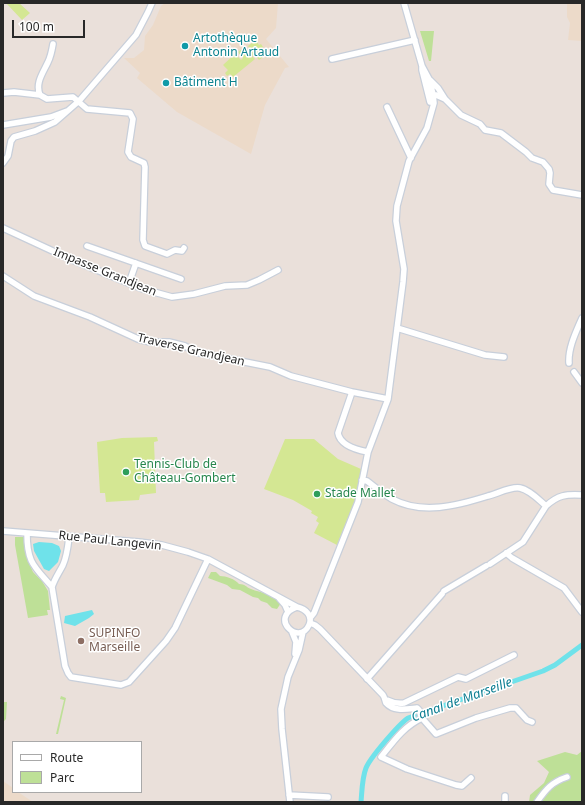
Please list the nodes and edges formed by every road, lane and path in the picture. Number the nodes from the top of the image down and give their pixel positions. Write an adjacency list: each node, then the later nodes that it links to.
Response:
1 (152, 3): 11 (street)
2 (404, 3): 3 (street)
3 (415, 40): 5 (street); 6 (street)
4 (53, 44): 9 (street)
5 (332, 59)
6 (427, 79): 8 (street); 10 (street)
7 (3, 93): 9 (street)
8 (431, 94): 10 (street); 15 (street)
9 (40, 95): 11 (street)
10 (445, 99): 17 (street)
11 (79, 101): 13 (street); 20 (street)
12 (387, 107): 15 (street)
13 (70, 109): 14 (street); 16 (street)
14 (3, 125)
15 (410, 158): 27 (street)
16 (3, 163)
17 (582, 195)
18 (3, 228): 25 (street, Impasse Grandjean)
19 (87, 246): 21 (street)
20 (184, 248)
21 (136, 263): 24 (street); 25 (street)
22 (278, 270): 25 (street, Impasse Grandjean)
23 (3, 276): 32 (street, Traverse Grandjean)
24 (181, 279)
25 (129, 283)
26 (582, 318): 29 (street)
27 (397, 328): 28 (street); 33 (street)
28 (504, 357)
29 (569, 363)
30 (574, 372): 31 (street)
31 (582, 383)
32 (352, 392): 33 (street, Traverse Grandjean); 34 (street)
33 (388, 400): 34 (street)
34 (368, 452): 35 (street)
35 (362, 480): 37 (street); 45 (street)
36 (582, 495): 37 (street)
37 (546, 506): 41 (street)
38 (3, 531): 39 (street, Rue Paul Langevin)
39 (27, 533): 40 (street, Rue Paul Langevin); 43 (street)
40 (70, 537): 42 (street, Rue Paul Langevin); 43 (street)
41 (506, 553): 49 (street); 54 (street)
42 (208, 559): 43 (street); 44 (street, Rue Paul Langevin)
43 (52, 588)
44 (278, 597): 46 (street, Rue Paul Langevin); 48 (street, Rue Paul Langevin)
45 (318, 604): 47 (street); 50 (street)
46 (298, 607): 47 (street); 48 (street)
47 (305, 610): 50 (street)
48 (288, 612): 51 (street)
49 (582, 612)
50 (308, 626): 51 (street); 53 (street); 54 (street)
51 (292, 632): 53 (street)
52 (514, 655): 55 (street)
53 (293, 664): 60 (street)
54 (367, 679): 55 (street)
55 (385, 698): 56 (street)
56 (422, 718): 57 (street); 59 (street)
57 (532, 722)
58 (567, 777): 63 (street)
59 (471, 778)
60 (289, 795): 61 (street); 62 (street)
61 (328, 797)
62 (290, 802)
63 (537, 802)

